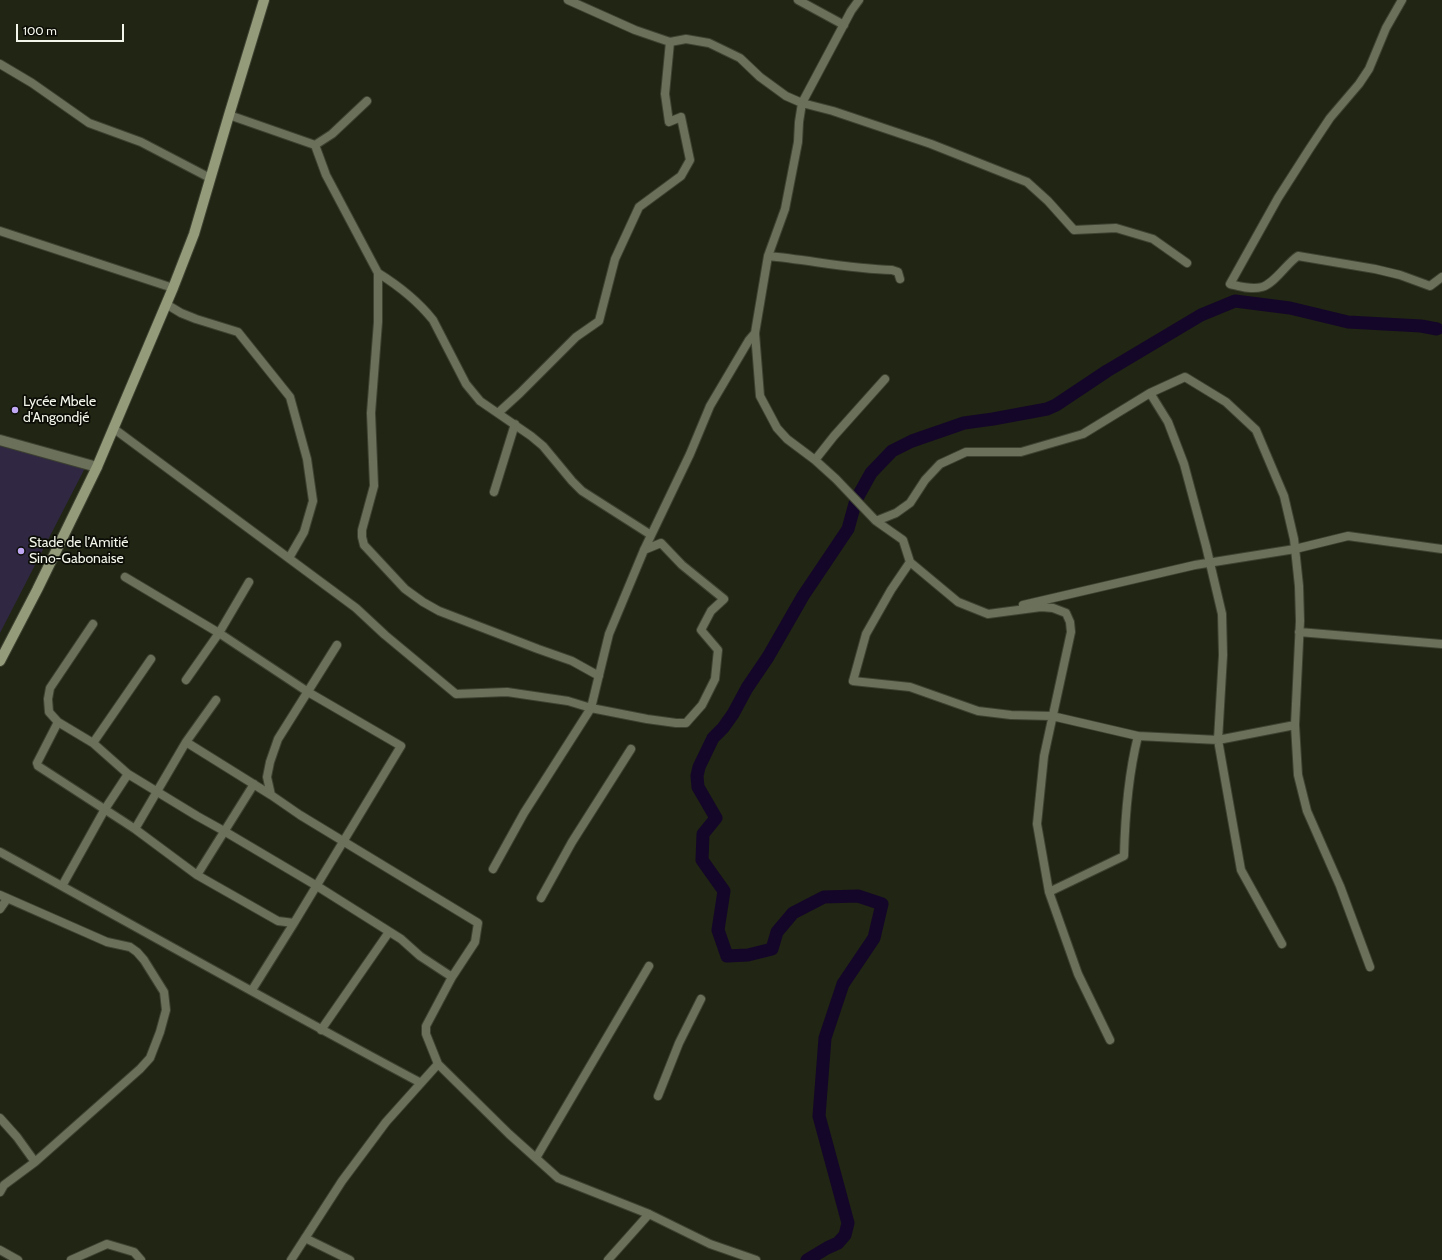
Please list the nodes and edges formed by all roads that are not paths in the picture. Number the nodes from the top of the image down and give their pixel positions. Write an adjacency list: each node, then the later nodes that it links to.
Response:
1 (264, 0): 11 (main road)
2 (568, 0): 7 (street)
3 (798, 0): 6 (street)
4 (859, 0): 6 (street)
5 (1402, 0): 18 (street)
6 (844, 25): 10 (street)
7 (670, 42): 10 (street); 25 (street)
8 (0, 64): 13 (street)
9 (367, 101): 12 (street)
10 (802, 103): 15 (street); 16 (street)
11 (229, 115): 12 (street); 13 (main road)
12 (315, 145): 17 (street)
13 (210, 178): 20 (main road)
14 (0, 231): 20 (street)
15 (768, 256): 19 (street); 22 (street)
16 (1187, 263)
17 (378, 273): 25 (street); 50 (street)
18 (1442, 277)
19 (900, 279)
20 (173, 288): 21 (main road)
21 (166, 304): 27 (main road); 37 (street)
22 (755, 333): 29 (street); 33 (street)
23 (885, 379): 29 (street)
24 (1150, 393): 32 (street); 34 (street); 39 (street)
25 (498, 413): 26 (street)
26 (515, 424): 31 (street); 33 (street)
27 (113, 428): 30 (main road); 37 (street)
28 (0, 440): 30 (street)
29 (815, 460): 32 (street)
30 (97, 467): 49 (main road)
31 (494, 492)
32 (876, 521): 38 (street)
33 (651, 535): 36 (street)
34 (1295, 549): 35 (street); 39 (street); 44 (street)
35 (1442, 549)
36 (644, 550): 50 (street); 54 (street)
37 (289, 558): 54 (street)
38 (910, 562): 42 (street); 55 (street)
39 (1210, 562): 42 (street); 59 (street)
40 (126, 577): 45 (street)
41 (249, 582): 45 (street)
42 (988, 614): 55 (street)
43 (93, 624): 56 (street)
44 (1299, 632): 46 (street); 57 (street)
45 (219, 633): 51 (street); 52 (street)
46 (1442, 644)
47 (337, 645): 52 (street)
48 (151, 659): 61 (street)
49 (0, 661)
50 (599, 676): 54 (street)
51 (186, 680)
52 (308, 692): 66 (street); 70 (street)
53 (216, 700): 60 (street)
54 (591, 708): 72 (street)
55 (1052, 716): 58 (street); 76 (street)
56 (58, 722): 61 (street); 67 (street)
57 (1295, 725): 59 (street); 84 (street)
58 (1138, 736): 59 (street); 76 (street)
59 (1218, 740): 82 (street)
60 (186, 742): 64 (street); 65 (street)
61 (93, 743): 63 (street)
62 (631, 749): 78 (street)
63 (128, 774): 65 (street); 67 (street)
64 (254, 784): 66 (street); 69 (street)
65 (157, 792): 68 (street); 69 (street)
66 (271, 795): 70 (street)
67 (105, 809): 68 (street); 74 (street)
68 (135, 829): 73 (street)
69 (224, 831): 73 (street); 75 (street)
70 (343, 841): 75 (street); 85 (street)
71 (0, 852): 74 (street)
72 (493, 868)
73 (197, 875): 80 (street)
74 (62, 886): 86 (street)
75 (317, 886): 80 (street); 81 (street)
76 (1049, 892): 89 (street)
77 (4, 897): 79 (street); 95 (street)
78 (541, 898)
79 (0, 909)
80 (294, 923): 86 (street)
81 (389, 932): 85 (street); 88 (street)
82 (1282, 944)
83 (649, 966): 94 (street)
84 (1370, 967)
85 (452, 977): 90 (street)
86 (252, 990): 88 (street)
87 (701, 999): 92 (street)
88 (321, 1030): 91 (street)
89 (1110, 1040)
90 (438, 1064): 91 (street); 94 (street)
91 (421, 1083): 98 (street)
92 (658, 1096)
93 (0, 1118): 95 (street)
94 (536, 1158): 97 (street)
95 (35, 1162): 96 (street)
96 (0, 1192)
97 (649, 1214): 105 (street); 106 (street)
98 (305, 1238): 103 (street); 104 (street)
99 (0, 1250): 100 (street)
100 (18, 1260)
101 (71, 1260): 102 (street)
102 (141, 1260)
103 (291, 1260)
104 (350, 1260)
105 (608, 1260)
106 (756, 1260)

